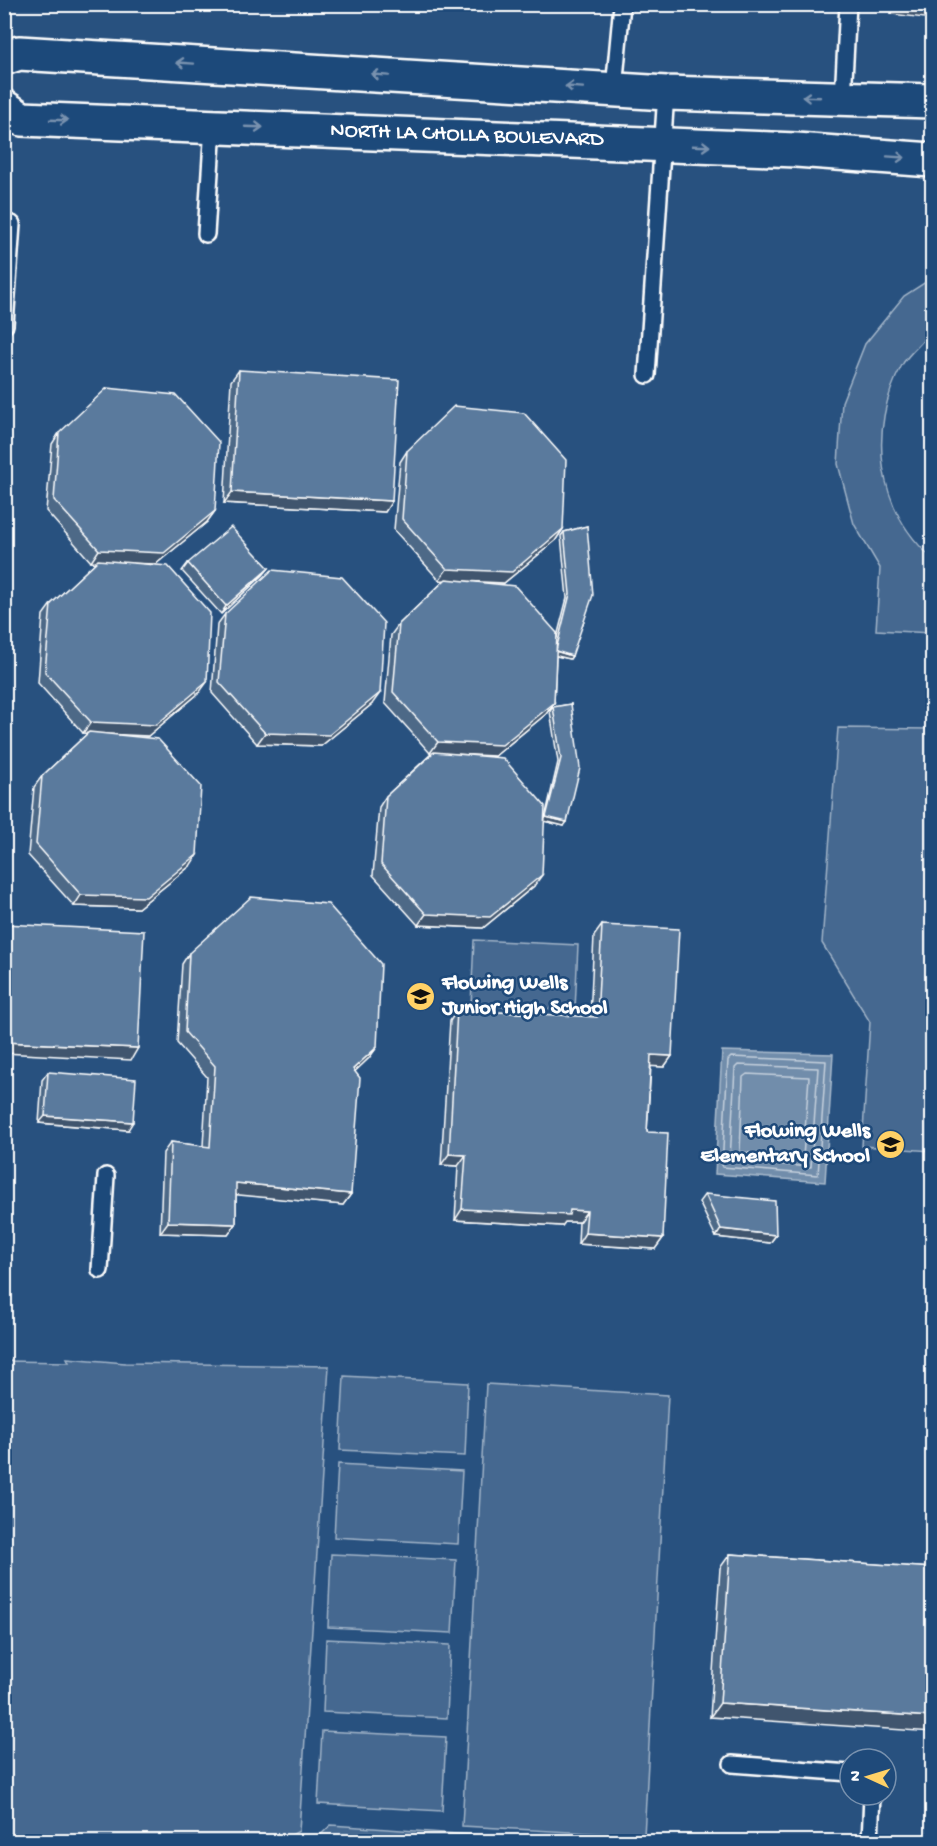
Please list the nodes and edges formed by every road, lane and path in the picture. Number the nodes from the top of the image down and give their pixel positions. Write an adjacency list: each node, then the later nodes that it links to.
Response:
1 (622, 4): 4 (lane)
2 (848, 4): 6 (lane)
3 (4, 58): 4 (street, one-way to 3)
4 (614, 89): 5 (street)
5 (666, 93): 6 (street, one-way to 5); 10 (lane)
6 (843, 98): 7 (street)
7 (933, 101)
8 (4, 107): 9 (street, NORTH LA CHOLLA BOULEVARD, one-way to 9)
9 (213, 126): 10 (street, NORTH LA CHOLLA BOULEVARD, one-way to 10); 13 (lane)
10 (663, 144): 11 (street, NORTH LA CHOLLA BOULEVARD, one-way to 11); 15 (lane)
11 (933, 160)
12 (4, 223): 14 (lane)
13 (206, 234)
14 (5, 325)
15 (647, 375)
16 (106, 1176): 17 (lane)
17 (100, 1270)
18 (732, 1764): 19 (lane)
19 (838, 1772)
20 (871, 1807): 21 (lane)
21 (870, 1842)

